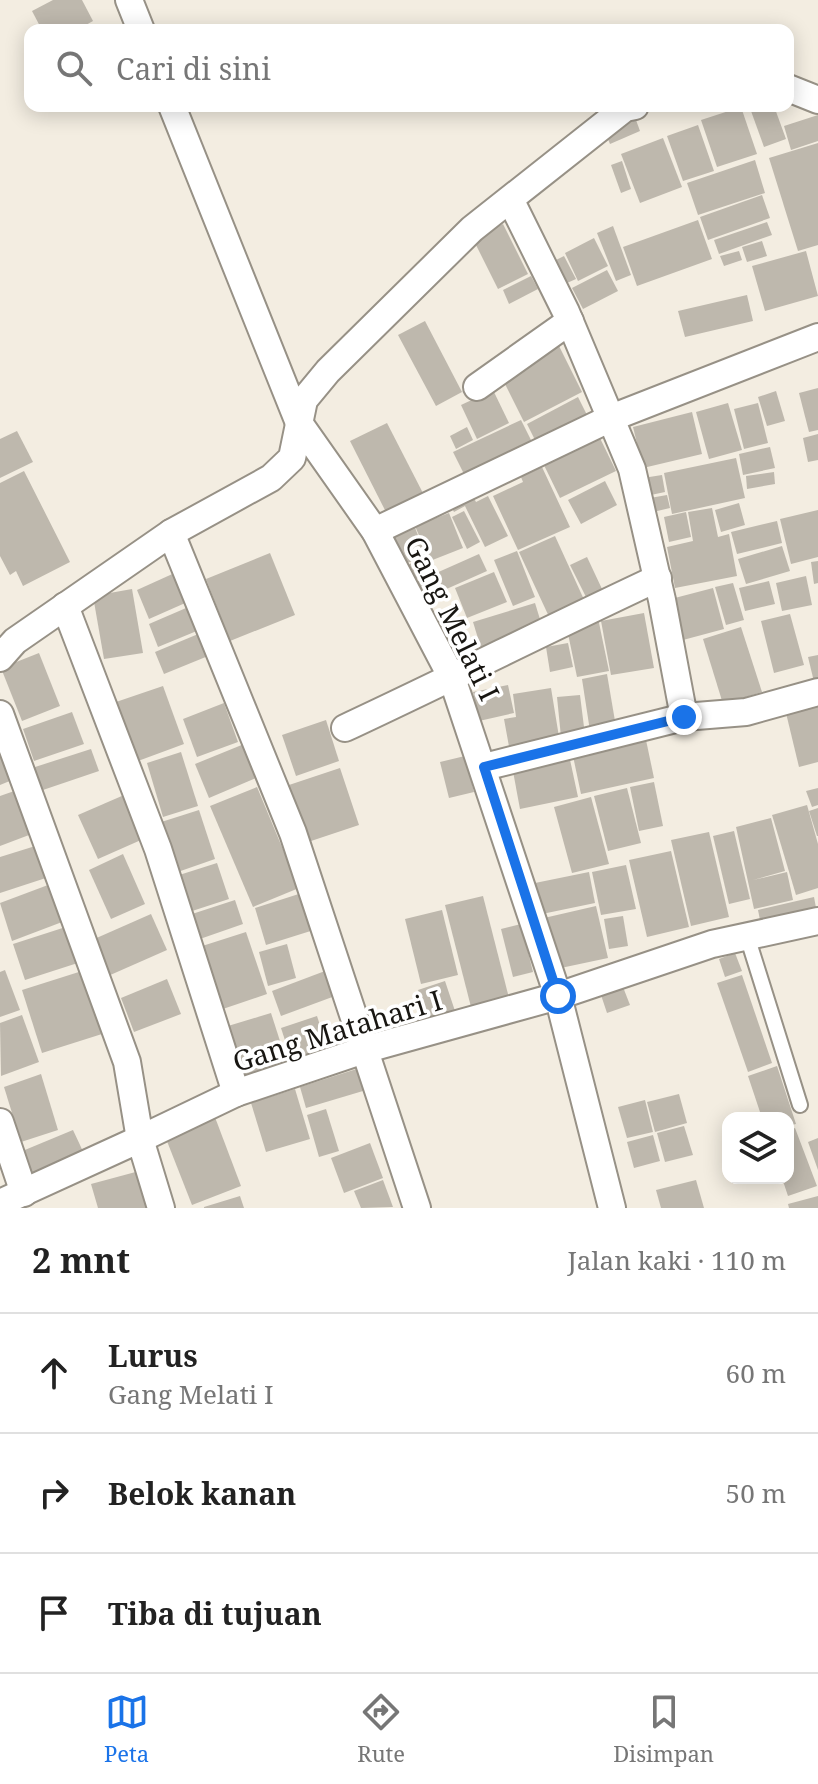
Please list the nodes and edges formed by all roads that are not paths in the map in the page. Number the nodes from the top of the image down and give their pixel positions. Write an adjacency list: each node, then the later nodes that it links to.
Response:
1 (129, 0): 2 (street)
2 (139, 24)
3 (794, 90): 4 (street)
4 (818, 100)
5 (174, 112): 12 (street, Gang Melati I)
6 (620, 112): 7 (street)
7 (511, 201): 8 (street); 12 (street)
8 (570, 321): 10 (street); 11 (street)
9 (818, 337): 11 (street)
10 (477, 387)
11 (611, 418): 13 (street); 15 (street)
12 (299, 423): 13 (street, Gang Melati I); 14 (street)
13 (375, 531): 18 (street, Gang Melati I)
14 (171, 533): 16 (street); 27 (street)
15 (658, 578): 18 (street); 21 (street)
16 (65, 606): 17 (street); 28 (street)
17 (0, 658)
18 (452, 678): 22 (street); 23 (street, Gang Melati I)
19 (818, 692): 21 (street)
20 (0, 714): 31 (street)
21 (684, 717): 23 (street)
22 (345, 728)
23 (484, 767): 26 (street, Gang Melati I)
24 (818, 921): 25 (street, Gang Matahari I)
25 (747, 936): 26 (street, Gang Matahari I); 29 (lane)
26 (558, 996): 27 (street, Gang Matahari I); 35 (street, Gang Melati I)
27 (367, 1049): 28 (street, Gang Matahari I); 34 (street)
28 (236, 1093): 31 (street, Gang Matahari I)
29 (800, 1105)
30 (0, 1122): 32 (street)
31 (140, 1139): 32 (street, Gang Matahari I); 33 (street)
32 (12, 1198)
33 (161, 1208)
34 (417, 1208)
35 (612, 1208)

